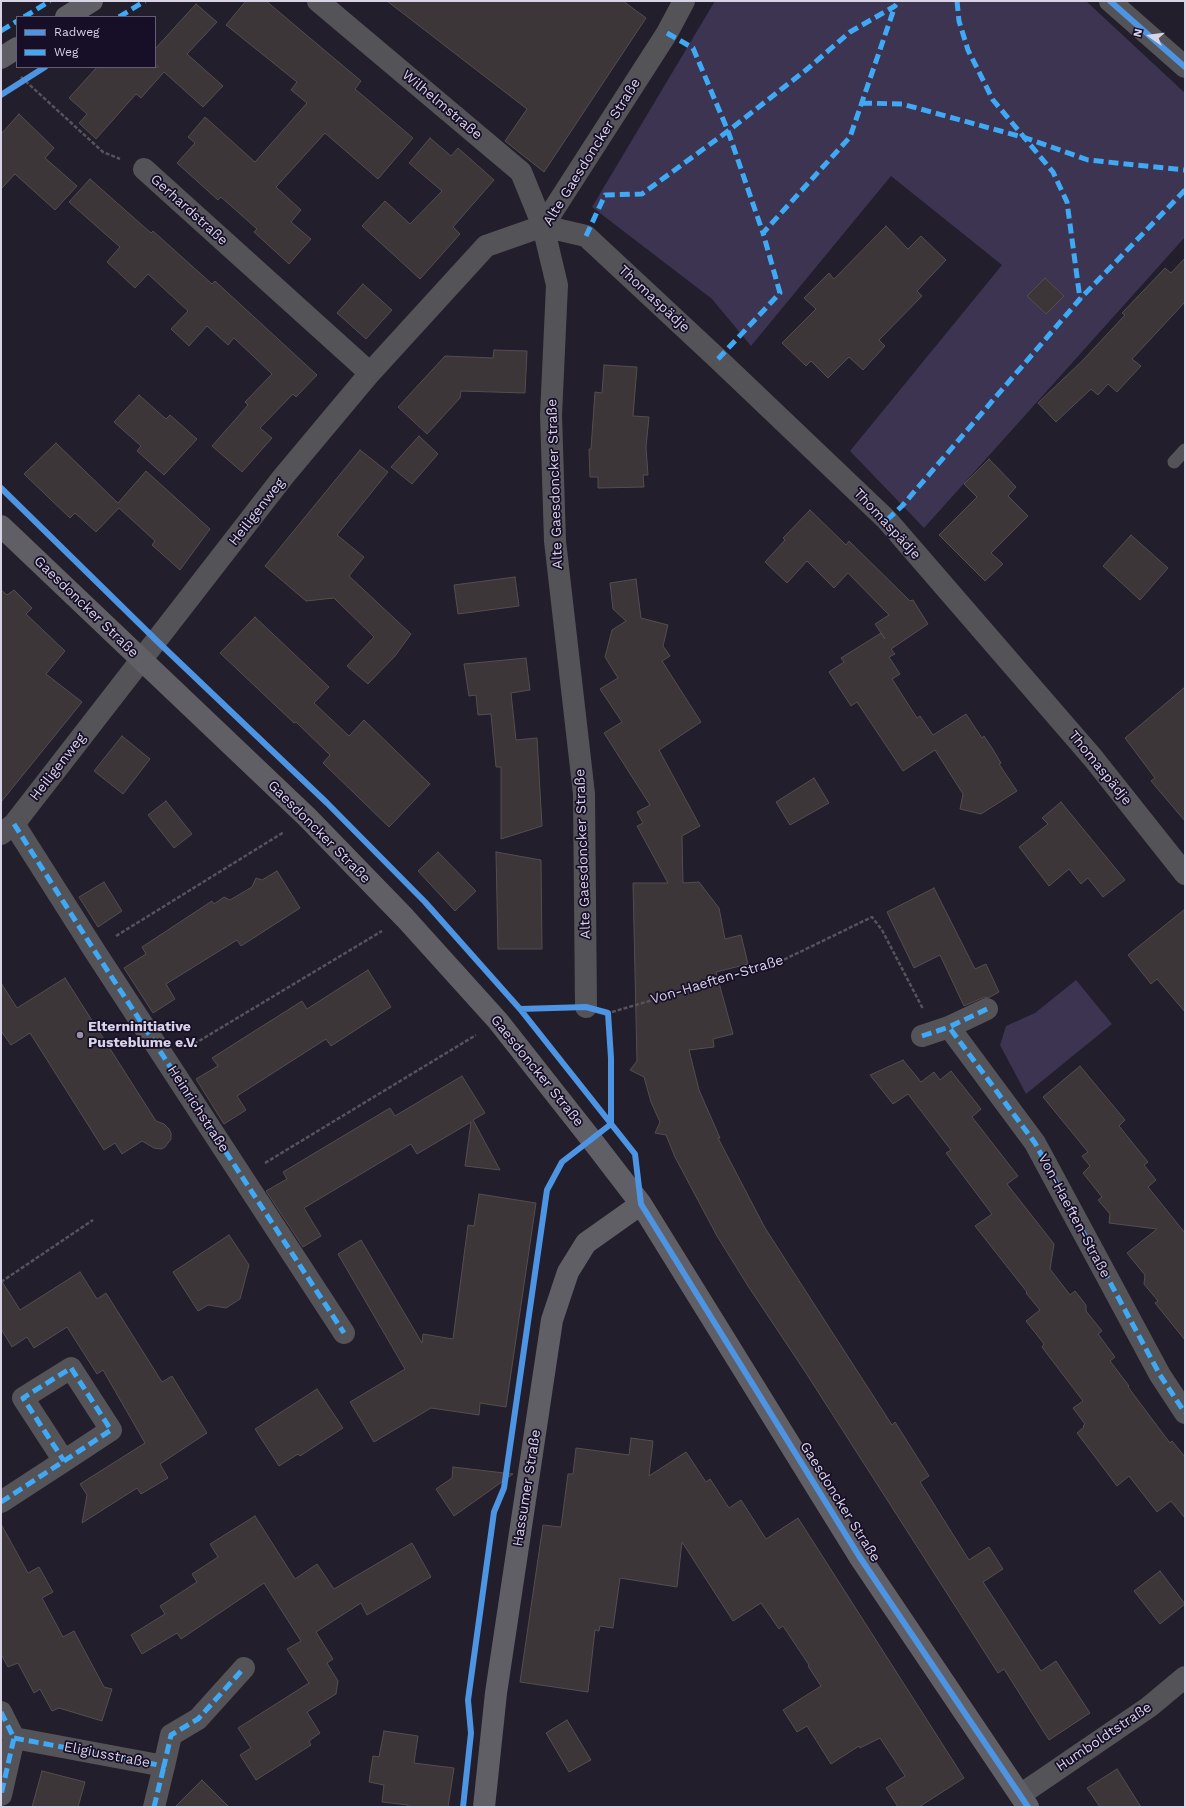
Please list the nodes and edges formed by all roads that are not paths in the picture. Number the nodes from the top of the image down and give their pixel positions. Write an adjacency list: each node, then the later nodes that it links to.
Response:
1 (92, 1): 5 (main road)
2 (318, 1): 8 (street, Wilhelmstraße)
3 (684, 1): 8 (street, Alte Gaesdoncker Straße)
4 (1110, 1): 6 (street)
5 (68, 16)
6 (1185, 68)
7 (144, 169): 9 (street, Gerhardstraße)
8 (543, 226): 9 (street, Heiligenweg); 15 (street, Thomaspädje); 16 (street, Alte Gaesdoncker Straße)
9 (370, 373): 13 (street, Heiligenweg)
10 (1185, 450): 11 (lane)
11 (1174, 462)
12 (1, 526): 13 (main road, Gaesdoncker Straße)
13 (141, 661): 14 (street, Heiligenweg); 20 (main road, Gaesdoncker Straße)
14 (7, 829): 21 (street, Heinrichstraße)
15 (1185, 874)
16 (586, 1007)
17 (987, 1009): 18 (street)
18 (949, 1027): 19 (street); 22 (street, Von-Haeften-Straße)
19 (922, 1036)
20 (641, 1204): 31 (main road, Gaesdoncker Straße); 33 (main road, Hassumer Straße)
21 (344, 1333)
22 (1185, 1413)
23 (64, 1461): 24 (street)
24 (1, 1502)
25 (244, 1668): 29 (street, Eligiusstraße)
26 (1185, 1677): 31 (street, Humboldtstraße)
27 (1, 1712): 28 (street)
28 (9, 1736): 29 (street, Eligiusstraße); 30 (street)
29 (164, 1766): 32 (street)
30 (1, 1795)
31 (1024, 1801)
32 (154, 1807)
33 (484, 1807)

